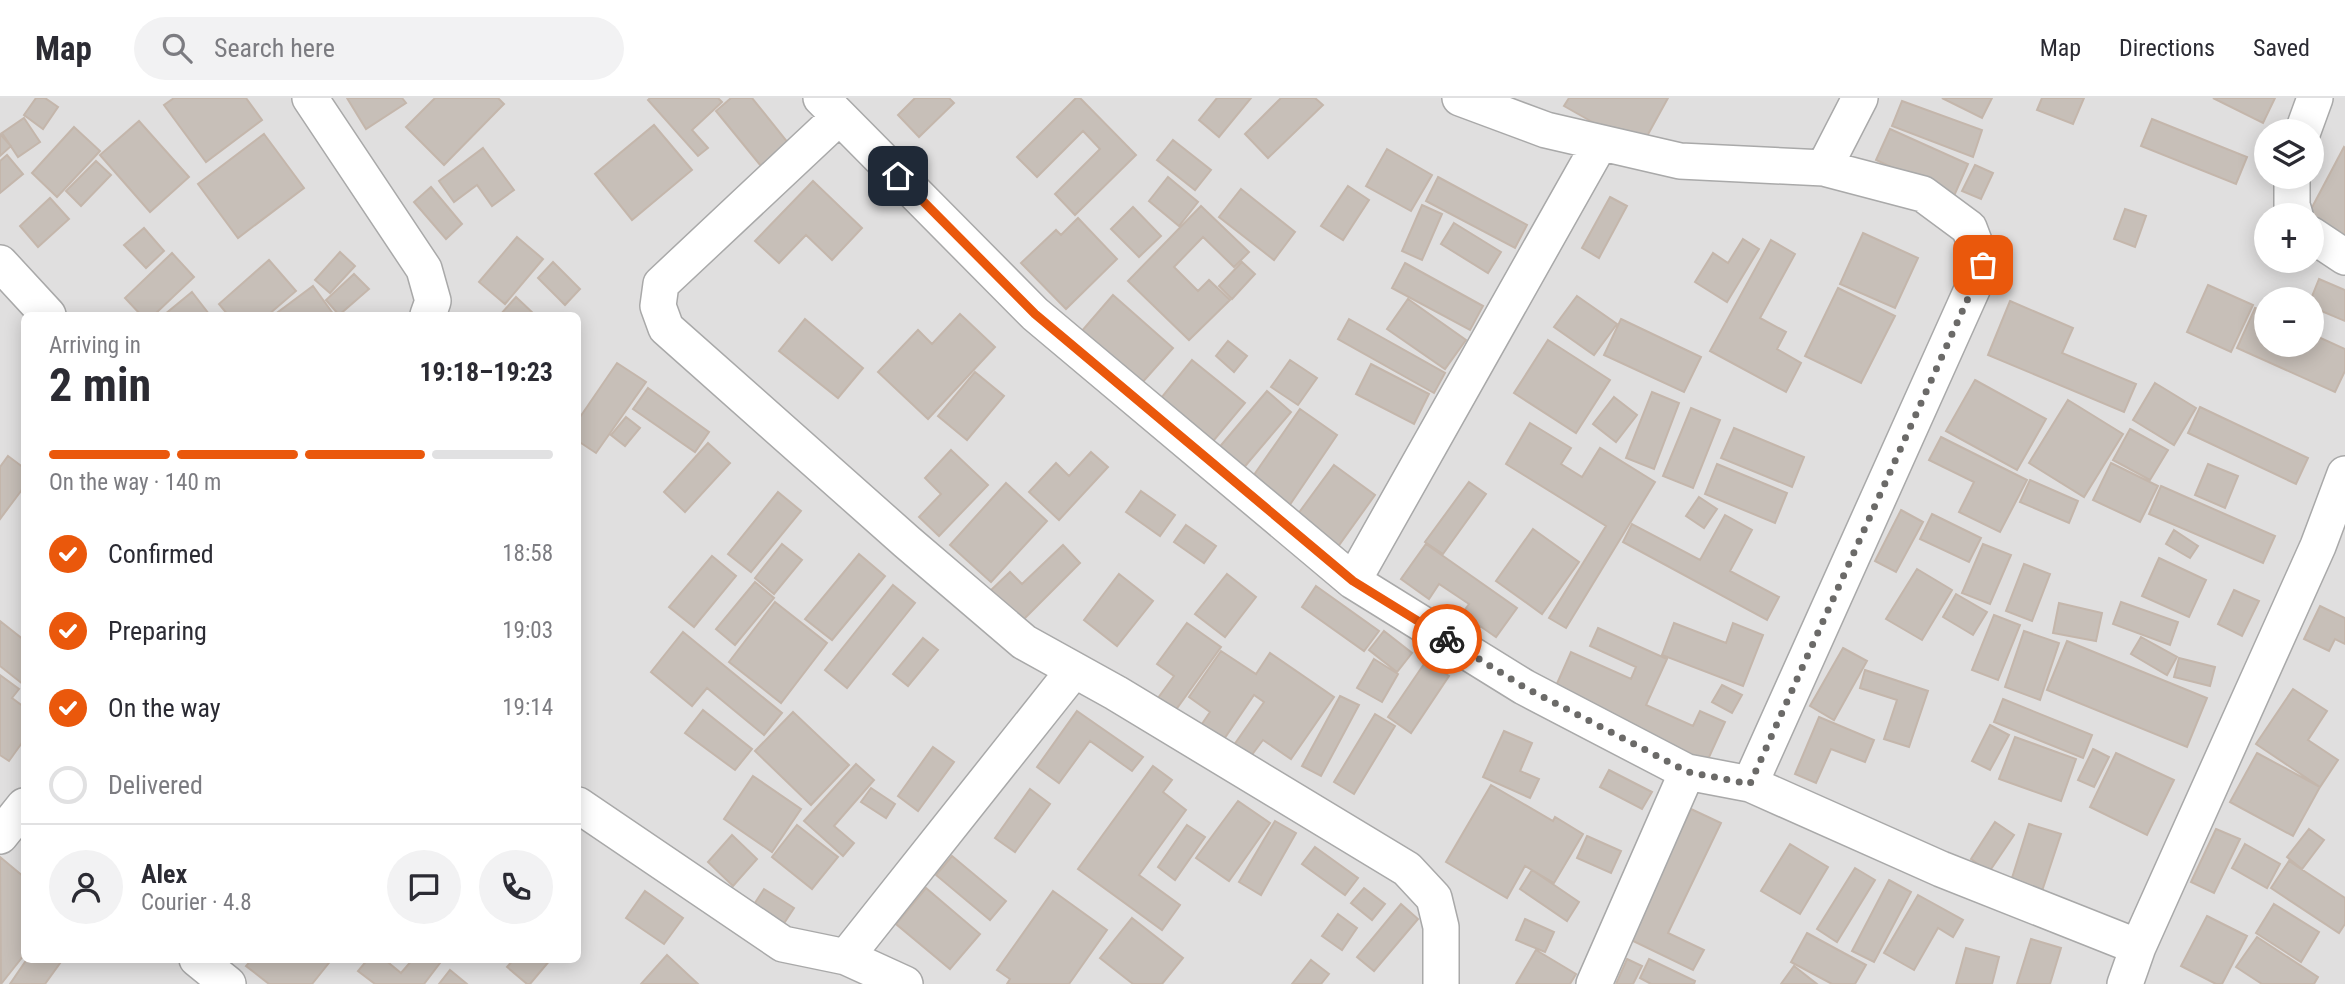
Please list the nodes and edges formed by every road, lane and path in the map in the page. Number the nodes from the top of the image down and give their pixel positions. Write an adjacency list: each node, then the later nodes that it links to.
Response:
1 (310, 98): 13 (street)
2 (1460, 98): 7 (street)
3 (1860, 98): 8 (street)
4 (2315, 98): 6 (street)
5 (830, 107): 15 (street); 16 (street)
6 (2307, 119)
7 (1600, 143): 8 (street); 15 (street)
8 (1824, 168): 18 (street)
9 (2324, 243): 10 (street)
10 (2345, 257)
11 (0, 264): 12 (street)
12 (45, 312)
13 (429, 312)
14 (2345, 474): 20 (street)
15 (1353, 581): 17 (street)
16 (1074, 670): 21 (street); 25 (street)
17 (1688, 772): 18 (street); 26 (street)
18 (1750, 784): 20 (street)
19 (581, 807): 21 (street)
20 (2138, 947): 27 (street)
21 (846, 957): 24 (street)
22 (202, 963): 23 (street)
23 (228, 984)
24 (905, 984)
25 (1441, 984)
26 (1594, 984)
27 (2125, 984)

